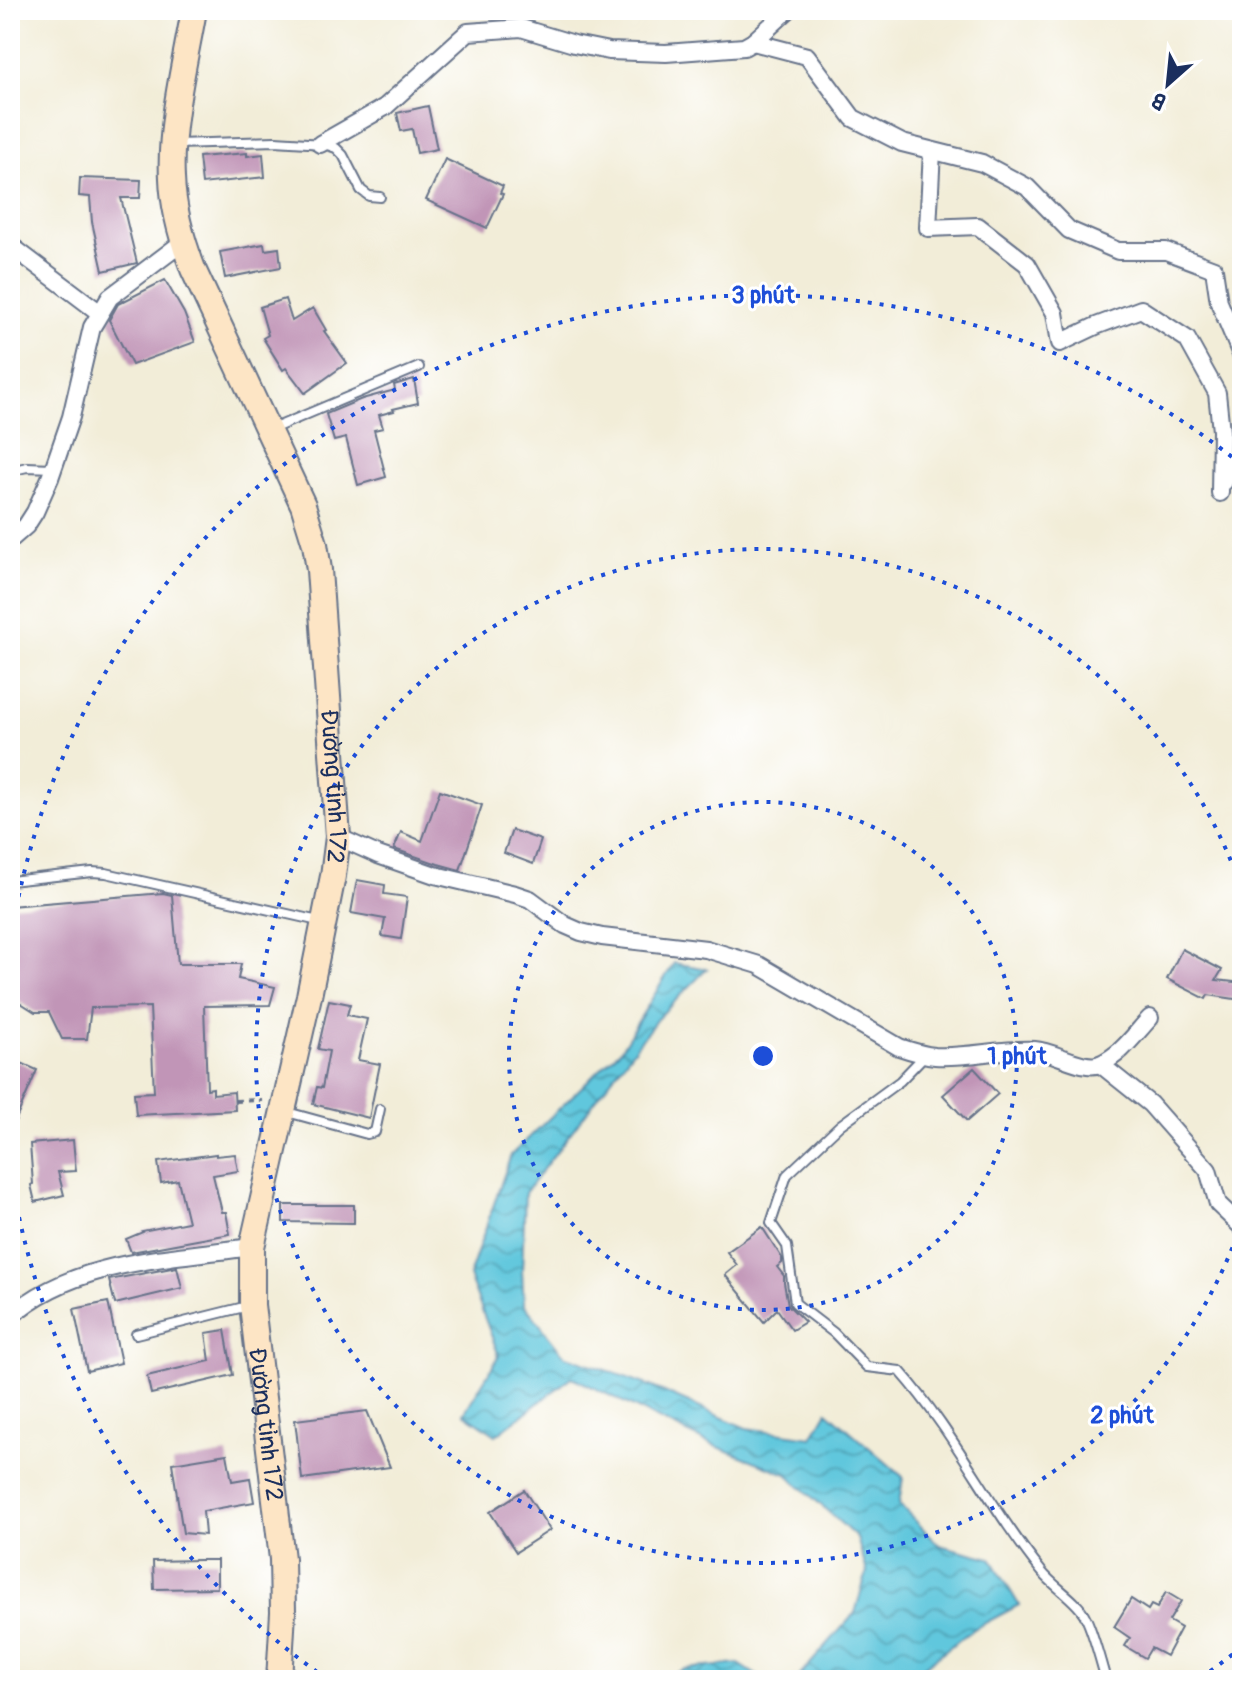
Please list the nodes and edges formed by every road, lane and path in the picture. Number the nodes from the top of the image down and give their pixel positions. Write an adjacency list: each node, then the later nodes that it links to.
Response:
1 (194, 10): 5 (main road, Đường tỉnh 172)
2 (788, 10): 3 (street)
3 (753, 42): 4 (street); 6 (street)
4 (320, 144): 5 (lane); 7 (lane)
5 (172, 145): 8 (main road, Đường tỉnh 172)
6 (932, 151): 11 (street); 14 (street)
7 (380, 197)
8 (183, 242): 10 (street); 13 (main road, Đường tỉnh 172)
9 (10, 245): 10 (street)
10 (100, 313): 15 (street)
11 (1242, 357)
12 (419, 367): 13 (lane)
13 (268, 431): 18 (main road, Đường tỉnh 172)
14 (1242, 448)
15 (53, 468): 16 (lane); 17 (street)
16 (10, 471)
17 (14, 534)
18 (338, 837): 20 (main road, Đường tỉnh 172); 22 (street)
19 (10, 881): 20 (lane)
20 (324, 923): 25 (main road, Đường tỉnh 172)
21 (1150, 1018): 23 (street)
22 (925, 1054): 23 (street); 33 (lane)
23 (1100, 1064): 27 (street)
24 (235, 1101): 25 (path)
25 (284, 1105): 26 (lane); 28 (main road, Đường tỉnh 172)
26 (380, 1109)
27 (1242, 1227)
28 (252, 1247): 29 (main road, Đường tỉnh 172); 30 (street)
29 (252, 1305): 31 (lane); 32 (main road, Đường tỉnh 172)
30 (10, 1317)
31 (136, 1334)
32 (279, 1680)
33 (1106, 1680)

